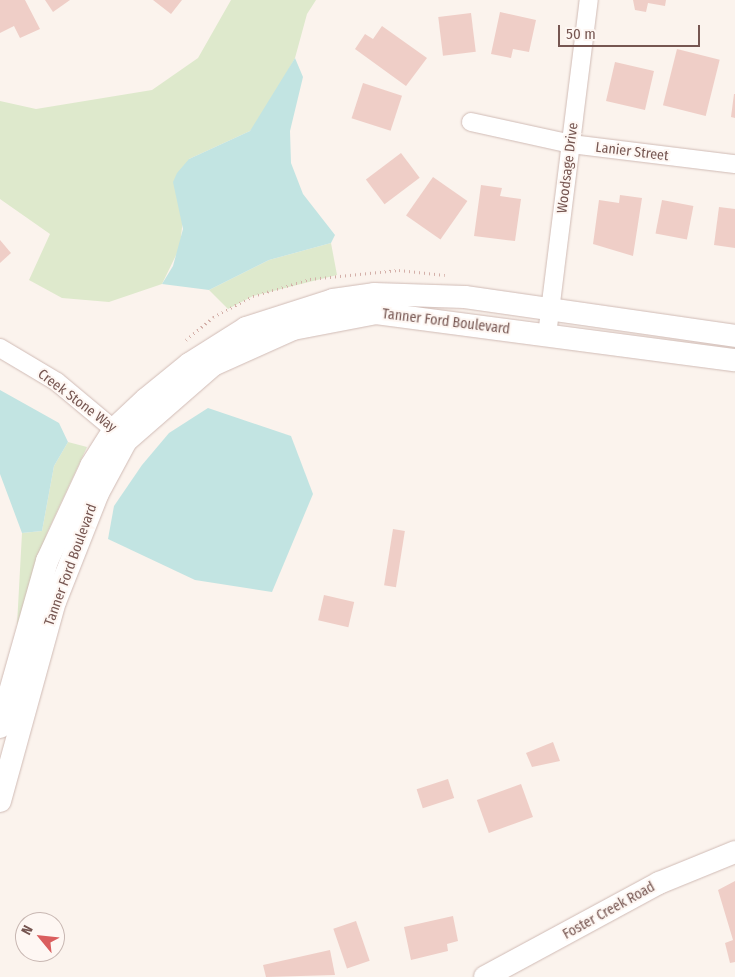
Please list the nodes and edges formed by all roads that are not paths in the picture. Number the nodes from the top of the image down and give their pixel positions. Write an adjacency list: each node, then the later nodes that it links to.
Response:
1 (589, 0): 3 (street, Woodsage Drive)
2 (472, 122): 3 (street, Lanier Street)
3 (571, 144): 4 (street, Lanier Street); 5 (street, Woodsage Drive)
4 (735, 164)
5 (551, 309): 6 (street, Woodsage Drive); 7 (street, Tanner Ford Boulevard); 10 (street, Tanner Ford Boulevard)
6 (547, 335): 9 (street, Tanner Ford Boulevard); 10 (street, Tanner Ford Boulevard)
7 (735, 336)
8 (0, 348): 10 (street, Creek Stone Way)
9 (735, 360)
10 (121, 434): 11 (street, Tanner Ford Boulevard); 12 (street, Tanner Ford Boulevard)
11 (0, 727)
12 (0, 801)
13 (735, 852): 14 (street, Foster Creek Road)
14 (485, 977)

